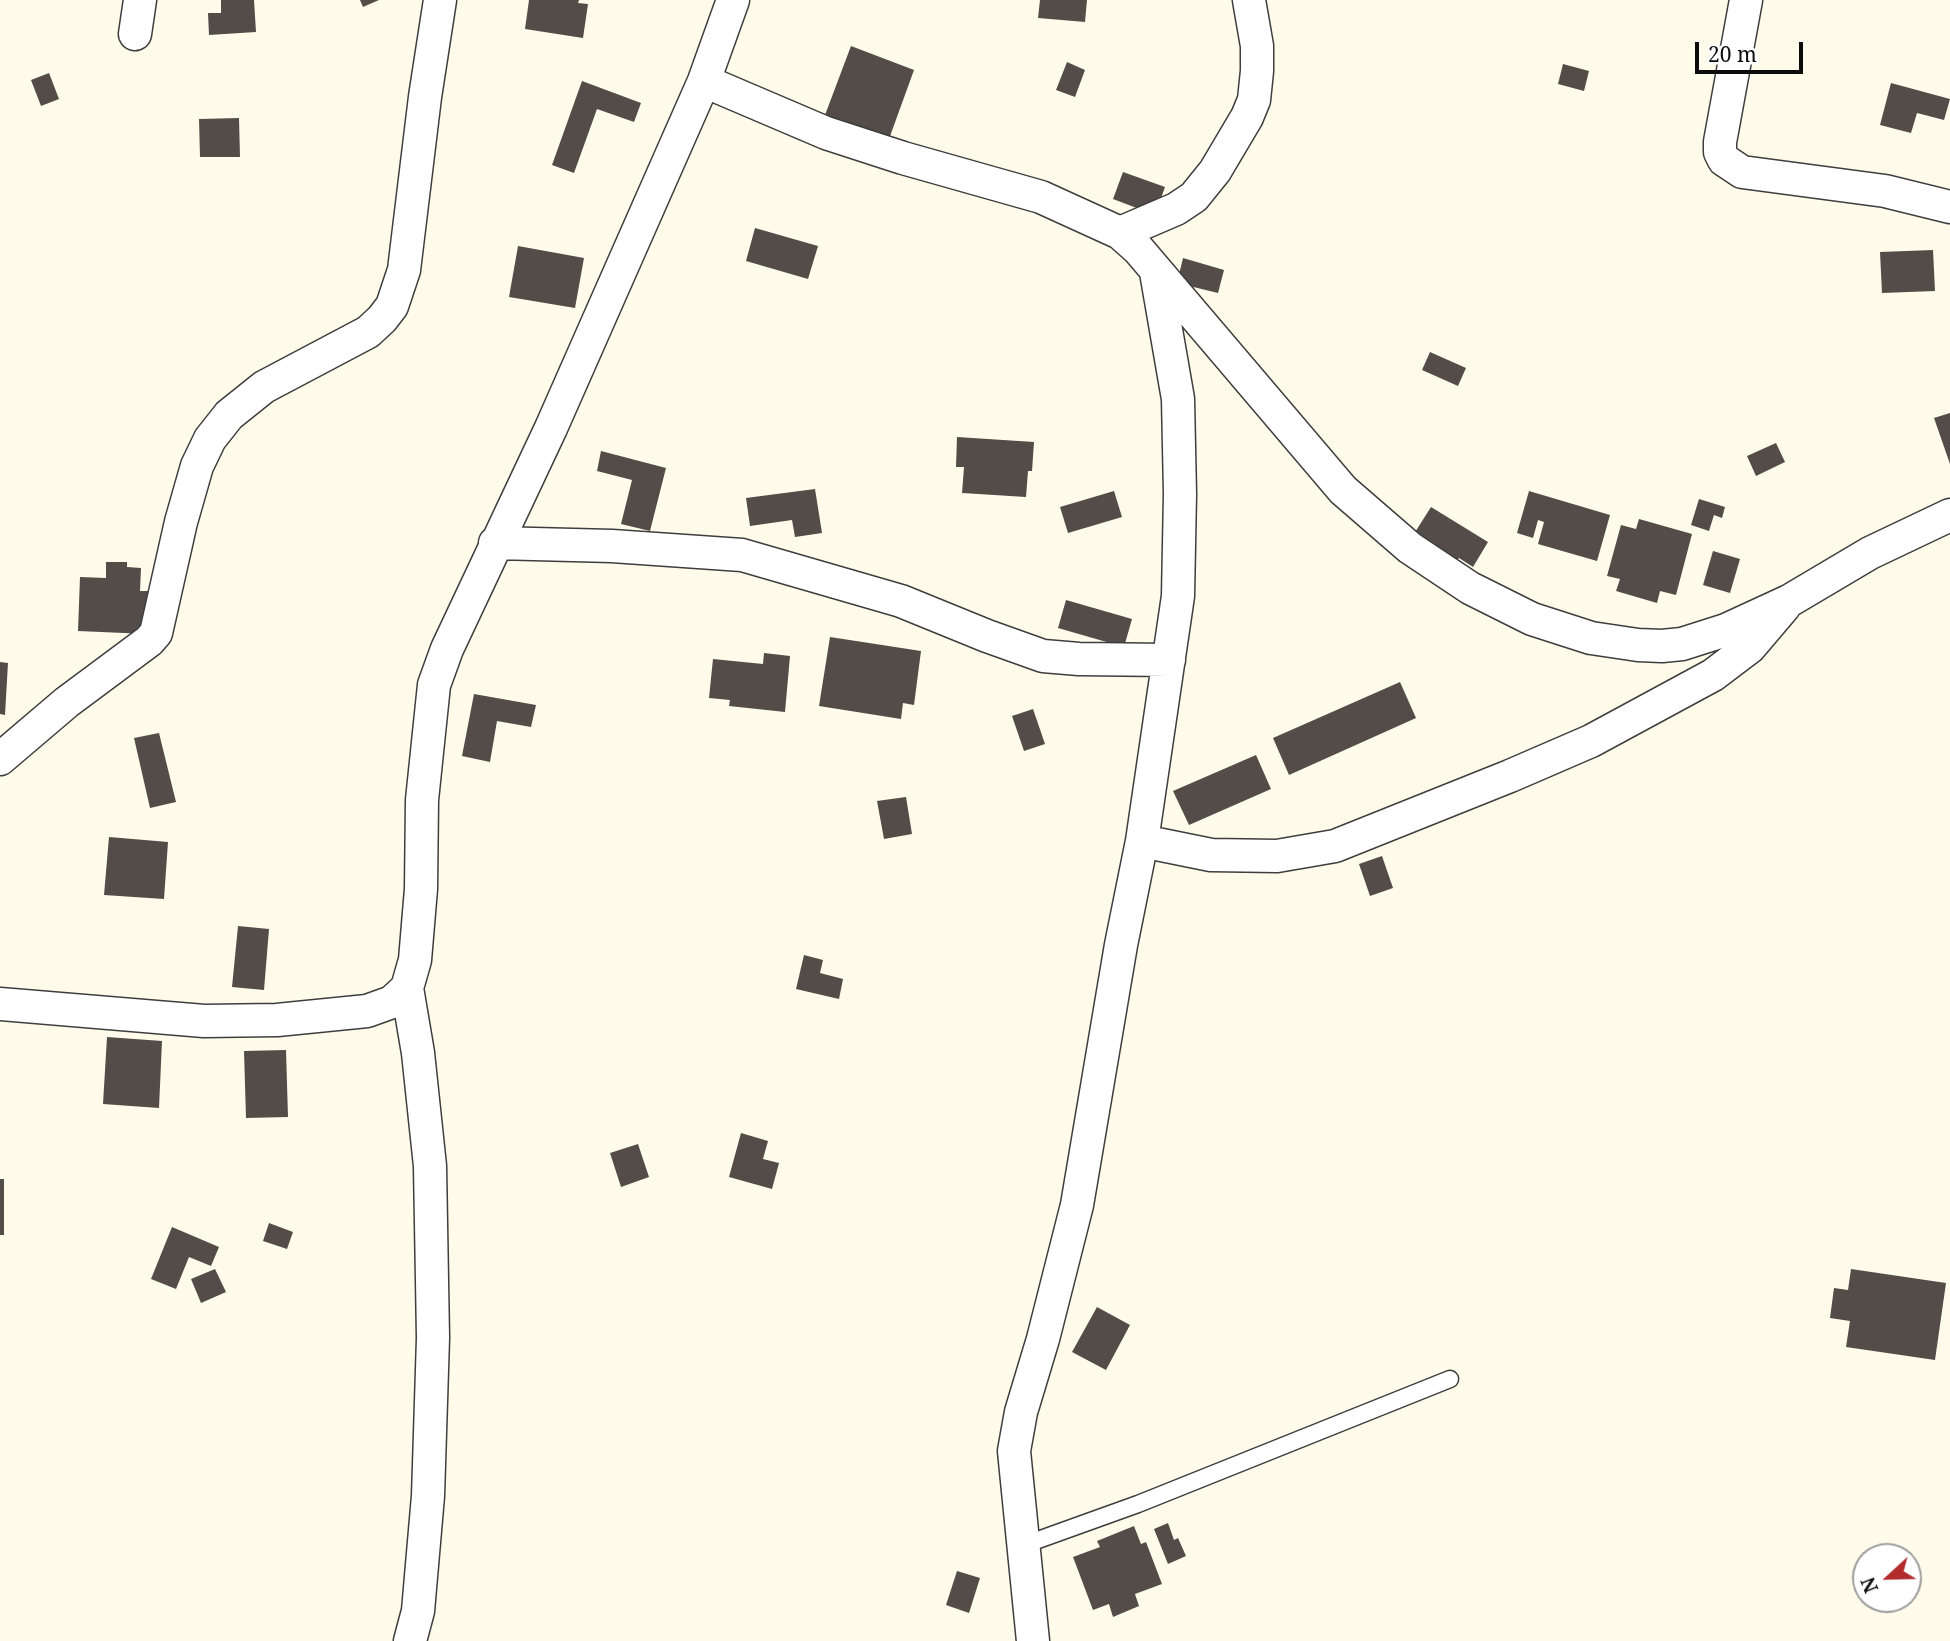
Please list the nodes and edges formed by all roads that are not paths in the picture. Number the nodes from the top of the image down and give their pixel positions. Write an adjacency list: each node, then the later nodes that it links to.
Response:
1 (140, 0): 6 (street)
2 (440, 0): 15 (street)
3 (733, 0): 7 (street)
4 (1249, 0): 9 (street)
5 (1746, 0): 8 (street)
6 (135, 34)
7 (704, 81): 9 (street); 12 (street)
8 (1950, 206)
9 (1120, 233): 10 (street)
10 (1156, 270): 13 (street); 14 (street)
11 (1950, 515): 13 (street)
12 (495, 543): 14 (street); 17 (street)
13 (1789, 601): 16 (street)
14 (1169, 660): 16 (street)
15 (0, 759)
16 (1142, 841): 20 (street)
17 (407, 988): 18 (street); 21 (street)
18 (0, 1004)
19 (1450, 1379): 20 (lane)
20 (1024, 1545): 22 (street)
21 (410, 1641)
22 (1033, 1641)

